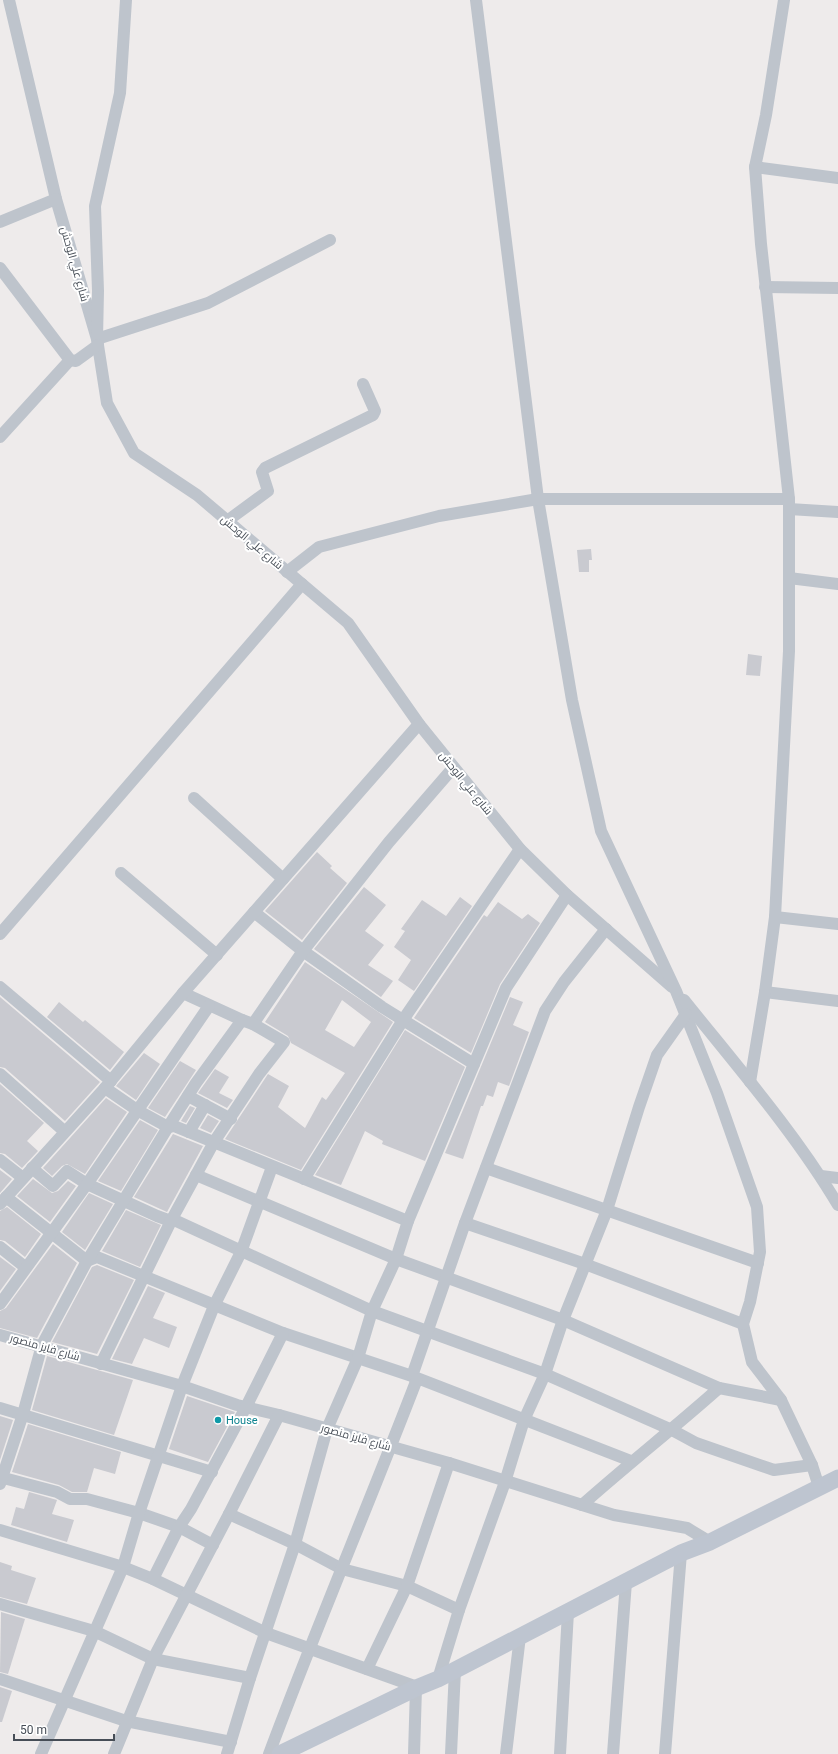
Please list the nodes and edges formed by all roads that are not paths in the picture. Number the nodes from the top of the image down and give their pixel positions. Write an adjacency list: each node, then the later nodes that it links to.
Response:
1 (9, 0): 7 (street, شارع علي الوحش)
2 (126, 0): 13 (street)
3 (476, 0): 17 (street)
4 (784, 0): 5 (street)
5 (755, 167): 6 (street); 11 (street)
6 (838, 178)
7 (56, 199): 8 (street); 13 (street, شارع علي الوحش)
8 (0, 222)
9 (330, 240): 13 (street)
10 (0, 268): 14 (street)
11 (765, 287): 12 (street); 18 (street)
12 (838, 288)
13 (98, 342): 14 (street); 20 (street, شارع علي الوحش)
14 (70, 360): 16 (street)
15 (363, 384): 20 (street)
16 (0, 437)
17 (538, 499): 18 (street); 21 (street); 40 (street)
18 (789, 504): 19 (street); 22 (street)
19 (838, 512)
20 (227, 521): 21 (street, شارع علي الوحش)
21 (287, 572): 23 (street, شارع علي الوحش)
22 (789, 578): 24 (street); 33 (street)
23 (302, 584): 25 (street, شارع علي الوحش); 36 (street)
24 (838, 584)
25 (419, 724): 26 (street, شارع علي الوحش); 30 (street)
26 (453, 768): 28 (street, شارع علي الوحش); 37 (street)
27 (194, 798): 30 (street)
28 (520, 849): 31 (street, شارع علي الوحش); 46 (street)
29 (121, 873): 38 (street)
30 (283, 879): 32 (street)
31 (567, 895): 35 (street, شارع علي الوحش); 48 (street)
32 (254, 912): 37 (street); 38 (street)
33 (775, 917): 34 (street); 41 (street)
34 (838, 924)
35 (606, 929): 40 (street, شارع علي الوحش); 63 (street)
36 (0, 934)
37 (303, 951): 46 (street); 47 (street)
38 (217, 954): 42 (street)
39 (0, 987): 51 (street)
40 (676, 990): 45 (street); 50 (street)
41 (765, 992): 43 (street); 50 (street)
42 (183, 993): 44 (street); 51 (street)
43 (838, 1001)
44 (209, 1006): 47 (street); 54 (street)
45 (686, 1014): 74 (street); 83 (street)
46 (403, 1020): 48 (street); 68 (street)
47 (248, 1022): 52 (street); 55 (street)
48 (474, 1064): 76 (street)
49 (0, 1074): 57 (street)
50 (750, 1082): 65 (street)
51 (108, 1084): 54 (street); 57 (street)
52 (188, 1096): 53 (street); 56 (street)
53 (205, 1105): 55 (street); 58 (street)
54 (137, 1110): 56 (street); 69 (street)
55 (231, 1119): 59 (street)
56 (168, 1127): 58 (street); 71 (street)
57 (64, 1131): 62 (street)
58 (188, 1132): 59 (street)
59 (214, 1142): 61 (street); 64 (street)
60 (0, 1160): 66 (street)
61 (272, 1167): 68 (street); 72 (street)
62 (32, 1168): 66 (street); 69 (street)
63 (486, 1168): 74 (street); 77 (street)
64 (196, 1175): 72 (street); 75 (street)
65 (821, 1176): 67 (street); 73 (street)
66 (23, 1178): 70 (street)
67 (838, 1178)
68 (304, 1179): 76 (street)
69 (87, 1184): 71 (street); 78 (street)
70 (3, 1201): 78 (street)
71 (125, 1201): 75 (street); 82 (street)
72 (258, 1202): 80 (street); 81 (street)
73 (838, 1205)
74 (607, 1210): 83 (street); 84 (street)
75 (172, 1219): 80 (street); 86 (street)
76 (408, 1221): 81 (street)
77 (465, 1223): 84 (street); 87 (street)
78 (51, 1234): 82 (street); 85 (street)
79 (0, 1247): 85 (street)
80 (241, 1252): 89 (street); 90 (street)
81 (396, 1259): 87 (street); 90 (street)
82 (86, 1261): 86 (street); 96 (street)
83 (758, 1263): 92 (street)
84 (585, 1264): 91 (street); 92 (street)
85 (25, 1267): 88 (street)
86 (145, 1277): 89 (street); 98 (street)
87 (447, 1278): 91 (street); 93 (street)
88 (0, 1304)
89 (214, 1306): 94 (street); 101 (street)
90 (372, 1311): 93 (street); 97 (street)
91 (563, 1320): 99 (street); 102 (street)
92 (743, 1324): 103 (street)
93 (426, 1331): 99 (street); 100 (street)
94 (283, 1333): 97 (street); 104 (street)
95 (0, 1334): 96 (street, شارع فايز منصور)
96 (42, 1345): 98 (street, شارع فايز منصور); 106 (street)
97 (358, 1358): 100 (street); 109 (street)
98 (101, 1364): 101 (street, شارع فايز منصور)
99 (545, 1374): 108 (street); 110 (street)
100 (415, 1377): 108 (street); 111 (street)
101 (182, 1386): 104 (street, شارع فايز منصور); 112 (street)
102 (719, 1388): 103 (street); 110 (street)
103 (781, 1400): 115 (street)
104 (246, 1407): 107 (street, شارع فايز منصور); 116 (street)
105 (0, 1408): 106 (street)
106 (23, 1414): 112 (street); 117 (street)
107 (279, 1415): 109 (street, شارع فايز منصور); 123 (street)
108 (524, 1420): 113 (street); 118 (street)
109 (327, 1429): 111 (street, شارع فايز منصور); 127 (street)
110 (672, 1430): 113 (street); 115 (street)
111 (391, 1447): 114 (street, شارع فايز منصور); 131 (street)
112 (158, 1456): 116 (street); 122 (street)
113 (632, 1461): 121 (street)
114 (449, 1463): 118 (street, شارع فايز منصور); 134 (street)
115 (812, 1465): 120 (street)
116 (212, 1472): 124 (street)
117 (1, 1480): 122 (street)
118 (505, 1482): 121 (street, شارع فايز منصور); 137 (street)
119 (837, 1482): 120 (main road)
120 (819, 1487): 126 (main road)
121 (582, 1505): 126 (street, شارع فايز منصور)
122 (139, 1513): 124 (street); 130 (street)
123 (229, 1514): 127 (street); 128 (street)
124 (179, 1528): 128 (street); 132 (street)
125 (0, 1530): 130 (street)
126 (710, 1542): 129 (main road)
127 (295, 1544): 131 (street); 140 (street)
128 (213, 1545): 135 (street)
129 (681, 1553): 133 (main road); 163 (street)
130 (124, 1567): 132 (street); 139 (street)
131 (342, 1569): 134 (street); 142 (street)
132 (152, 1579): 135 (street)
133 (626, 1582): 138 (main road); 162 (street)
134 (407, 1586): 137 (street); 144 (street)
135 (186, 1596): 140 (street); 143 (street)
136 (0, 1604): 139 (street)
137 (459, 1610): 148 (street)
138 (568, 1612): 141 (main road); 161 (street)
139 (94, 1631): 143 (street); 150 (street)
140 (266, 1633): 142 (street); 146 (street)
141 (520, 1636): 145 (main road); 160 (street)
142 (308, 1648): 144 (street); 156 (street)
143 (153, 1659): 146 (street); 151 (street)
144 (367, 1669): 149 (street)
145 (455, 1670): 148 (main road); 159 (street)
146 (250, 1678): 152 (street)
147 (0, 1679): 150 (street)
148 (438, 1679): 149 (main road)
149 (416, 1687): 157 (main road); 158 (street)
150 (64, 1701): 151 (street); 153 (street)
151 (126, 1721): 152 (street); 154 (street)
152 (231, 1742): 155 (street)
153 (41, 1754)
154 (114, 1754)
155 (227, 1754)
156 (268, 1754)
157 (280, 1754)
158 (414, 1754)
159 (451, 1754)
160 (506, 1754)
161 (560, 1754)
162 (613, 1754)
163 (665, 1754)

